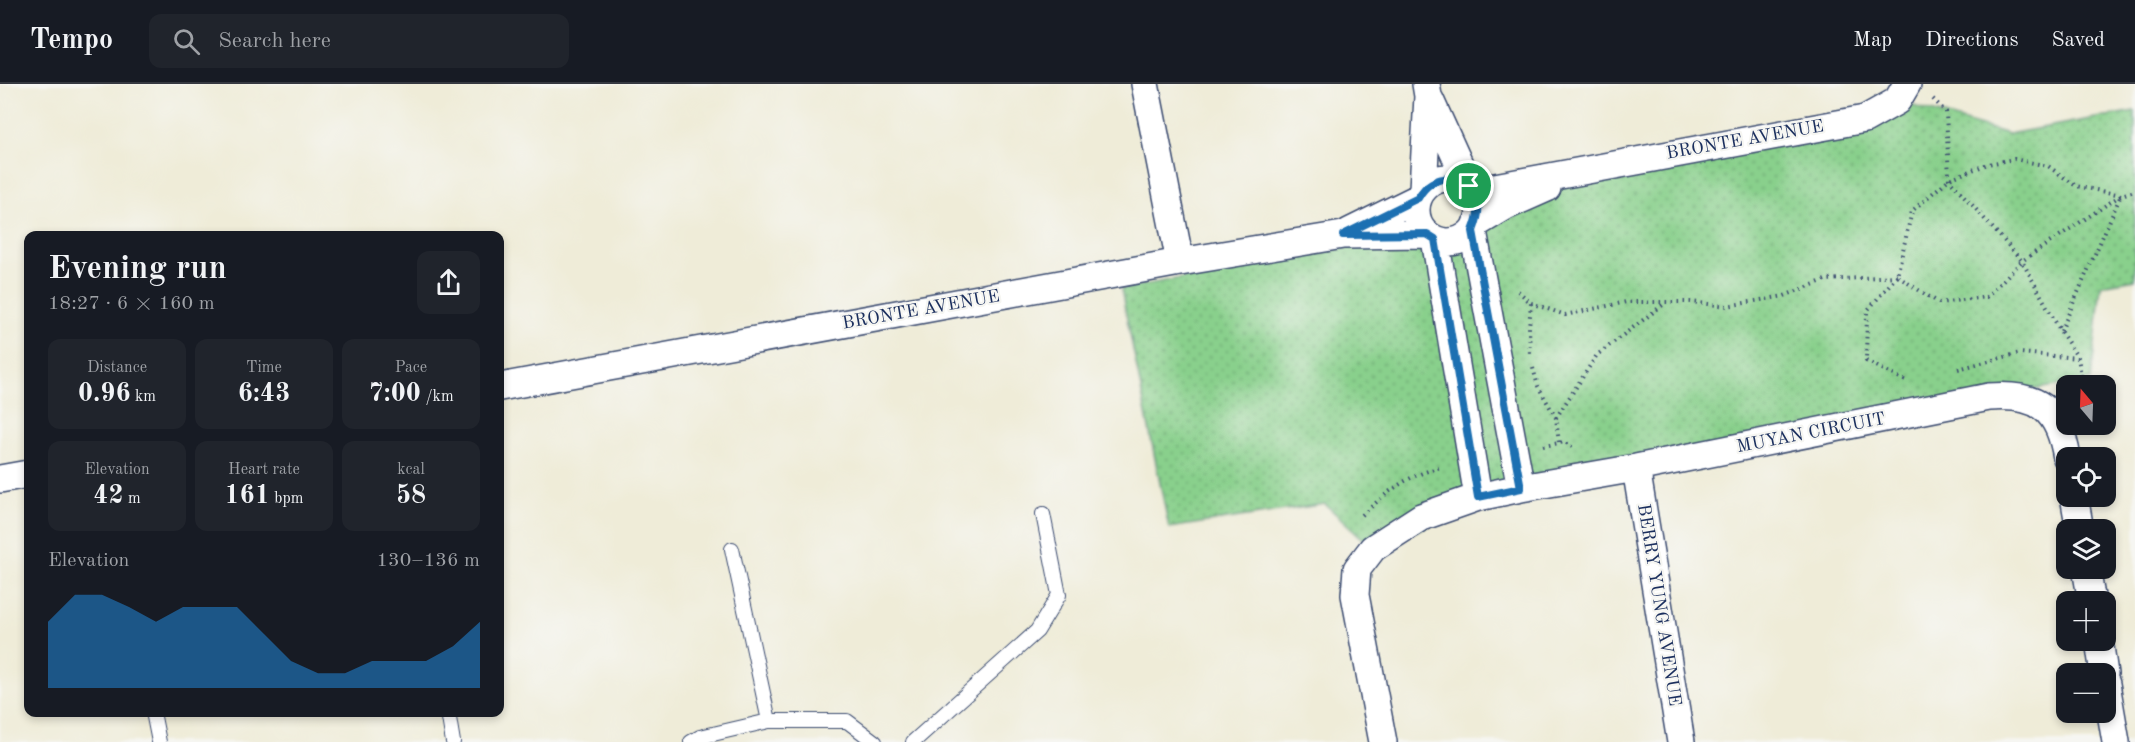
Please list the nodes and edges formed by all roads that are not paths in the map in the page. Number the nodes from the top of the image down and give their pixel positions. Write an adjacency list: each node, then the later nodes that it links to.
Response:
1 (1145, 84): 10 (street)
2 (1427, 90): 5 (street); 6 (street)
3 (1902, 92): 4 (street, BRONTE AVENUE)
4 (1589, 169): 5 (street, BRONTE AVENUE); 7 (street, BRONTE AVENUE)
5 (1471, 188): 6 (street); 7 (street)
6 (1421, 194): 8 (street, BRONTE AVENUE); 9 (street)
7 (1475, 227): 9 (street); 16 (street)
8 (1343, 235): 9 (street, BRONTE AVENUE); 10 (street, BRONTE AVENUE)
9 (1431, 236): 17 (street)
10 (1180, 262): 11 (street, BRONTE AVENUE)
11 (504, 386)
12 (2064, 447): 13 (street, MUYAN CIRCUIT)
13 (1636, 468): 16 (street, MUYAN CIRCUIT); 30 (street, BERRY YUNG AVENUE)
14 (24, 475): 15 (street)
15 (0, 479)
16 (1521, 488): 17 (street, MUYAN CIRCUIT)
17 (1478, 497): 29 (street, MUYAN CIRCUIT)
18 (1043, 514): 28 (lane)
19 (732, 549): 22 (lane)
20 (154, 717): 24 (lane)
21 (449, 717): 25 (lane)
22 (770, 721): 26 (lane); 27 (lane)
23 (2113, 723): 31 (street)
24 (159, 742)
25 (453, 742)
26 (691, 742)
27 (874, 742)
28 (913, 742)
29 (1383, 742)
30 (1681, 742)
31 (2116, 742)

